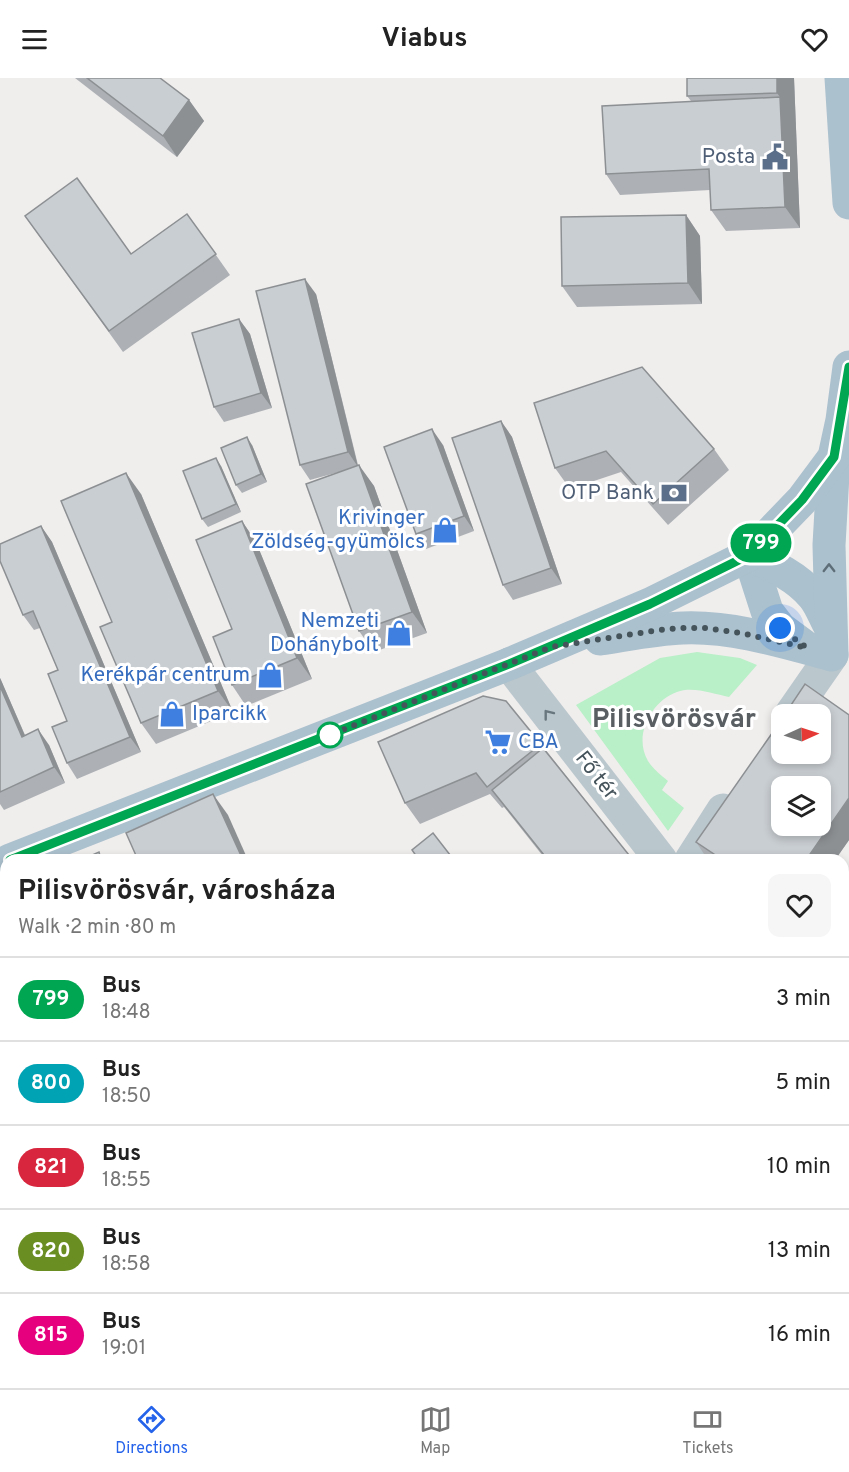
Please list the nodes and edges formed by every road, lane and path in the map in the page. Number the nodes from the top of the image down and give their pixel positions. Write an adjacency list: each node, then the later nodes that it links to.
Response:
1 (841, 78): 2 (main road)
2 (849, 203)
3 (849, 367): 4 (main road)
4 (834, 457): 5 (main road); 6 (main road, one-way to 4)
5 (749, 555): 6 (main road); 6 (main road); 7 (main road)
6 (823, 643): 7 (main road); 9 (street)
7 (551, 647): 8 (main road)
8 (509, 664): 11 (main road); 12 (street, Fő tér, one-way to 8)
9 (794, 704)
10 (737, 790): 13 (street)
11 (25, 854)
12 (656, 854)
13 (695, 854)

